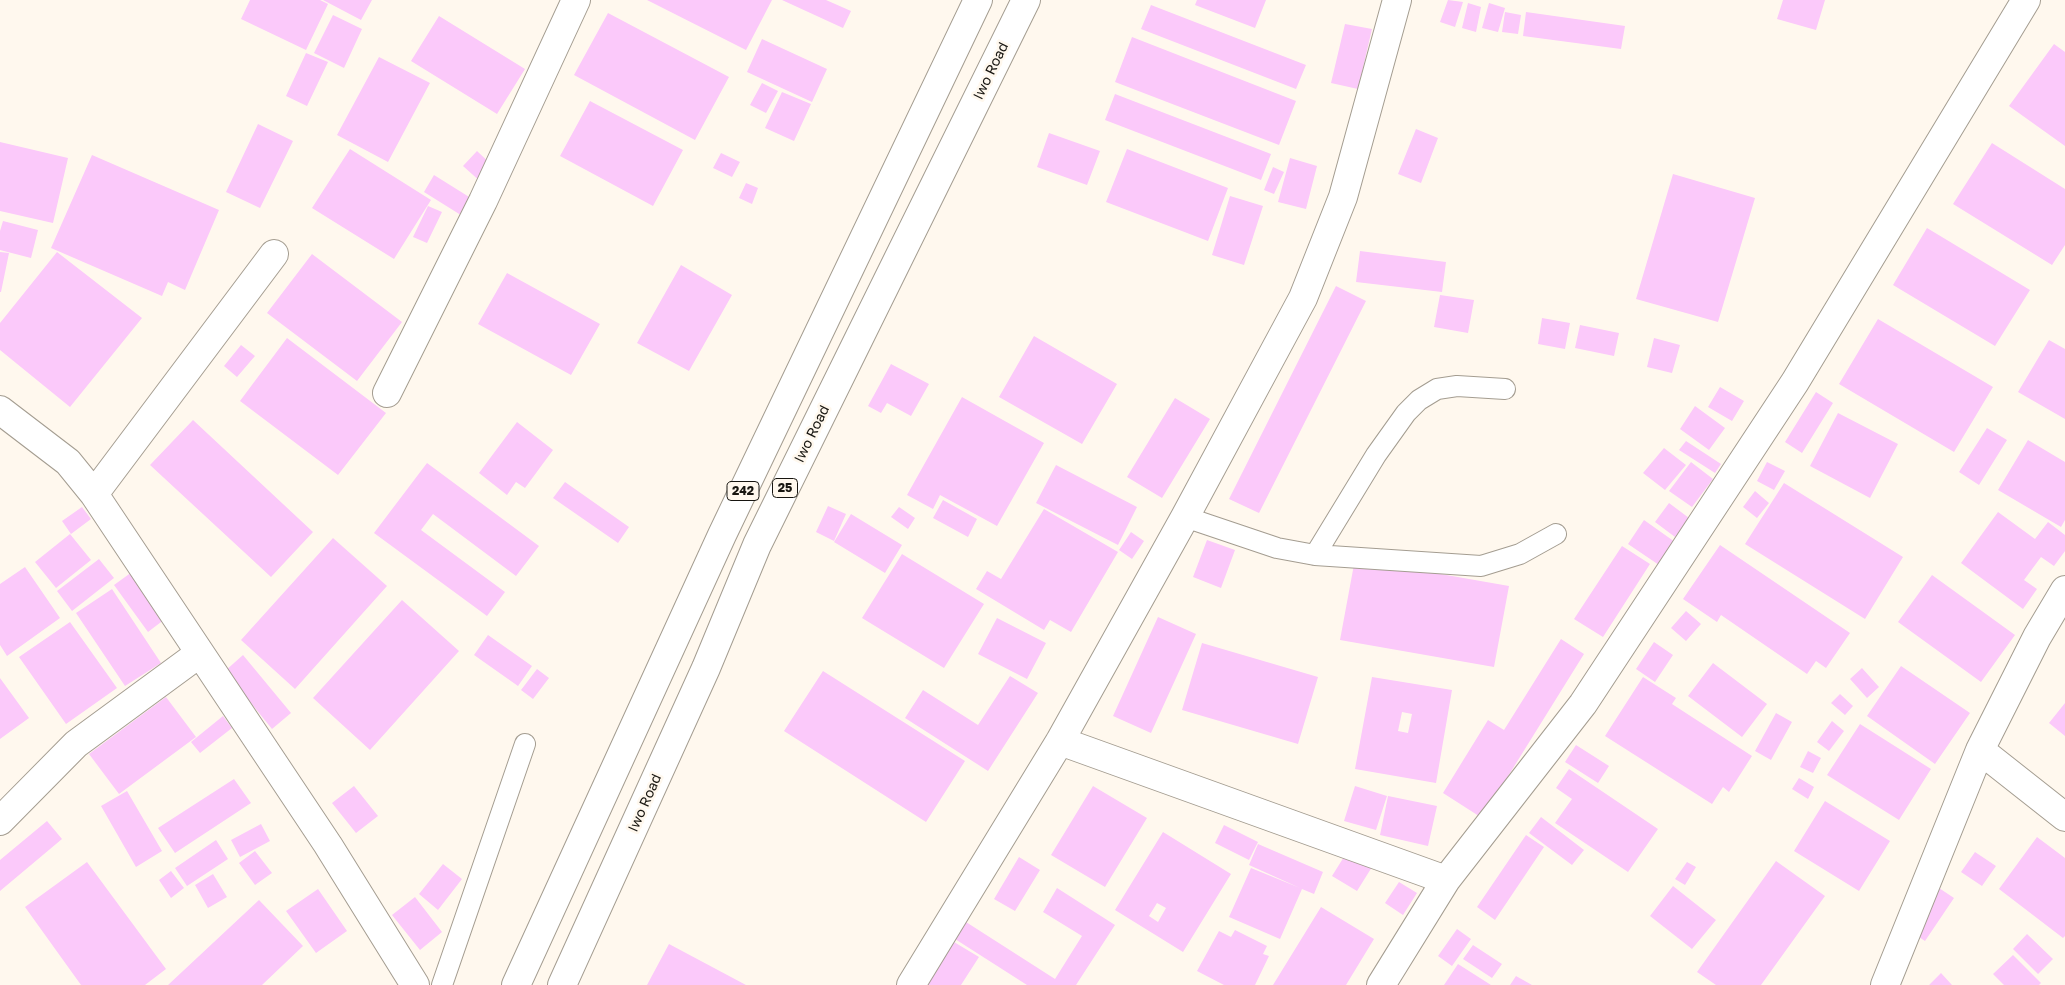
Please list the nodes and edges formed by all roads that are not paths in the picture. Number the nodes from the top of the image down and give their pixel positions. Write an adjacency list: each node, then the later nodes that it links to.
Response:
1 (576, 0): 8 (street)
2 (978, 0): 13 (street, 242)
3 (1026, 0): 14 (street, Iwo Road / 25)
4 (1397, 0): 11 (street)
5 (2026, 0): 23 (street)
6 (274, 254): 10 (street)
7 (1505, 389): 15 (lane)
8 (387, 393)
9 (0, 410): 10 (street)
10 (94, 494): 17 (street)
11 (1185, 517): 15 (lane); 18 (street)
12 (1556, 534): 15 (lane)
13 (722, 535): 14 (street); 26 (street, 242)
14 (757, 545): 27 (street, Iwo Road / 25)
15 (1314, 555)
16 (2065, 590): 20 (street)
17 (200, 653): 22 (street); 24 (street)
18 (1060, 741): 23 (street); 28 (street)
19 (525, 744): 25 (lane)
20 (1980, 750): 21 (street); 30 (street)
21 (2065, 817)
22 (0, 821)
23 (1446, 880): 29 (street)
24 (415, 985)
25 (442, 985)
26 (516, 985)
27 (562, 985)
28 (910, 985)
29 (1382, 985)
30 (1886, 985)

